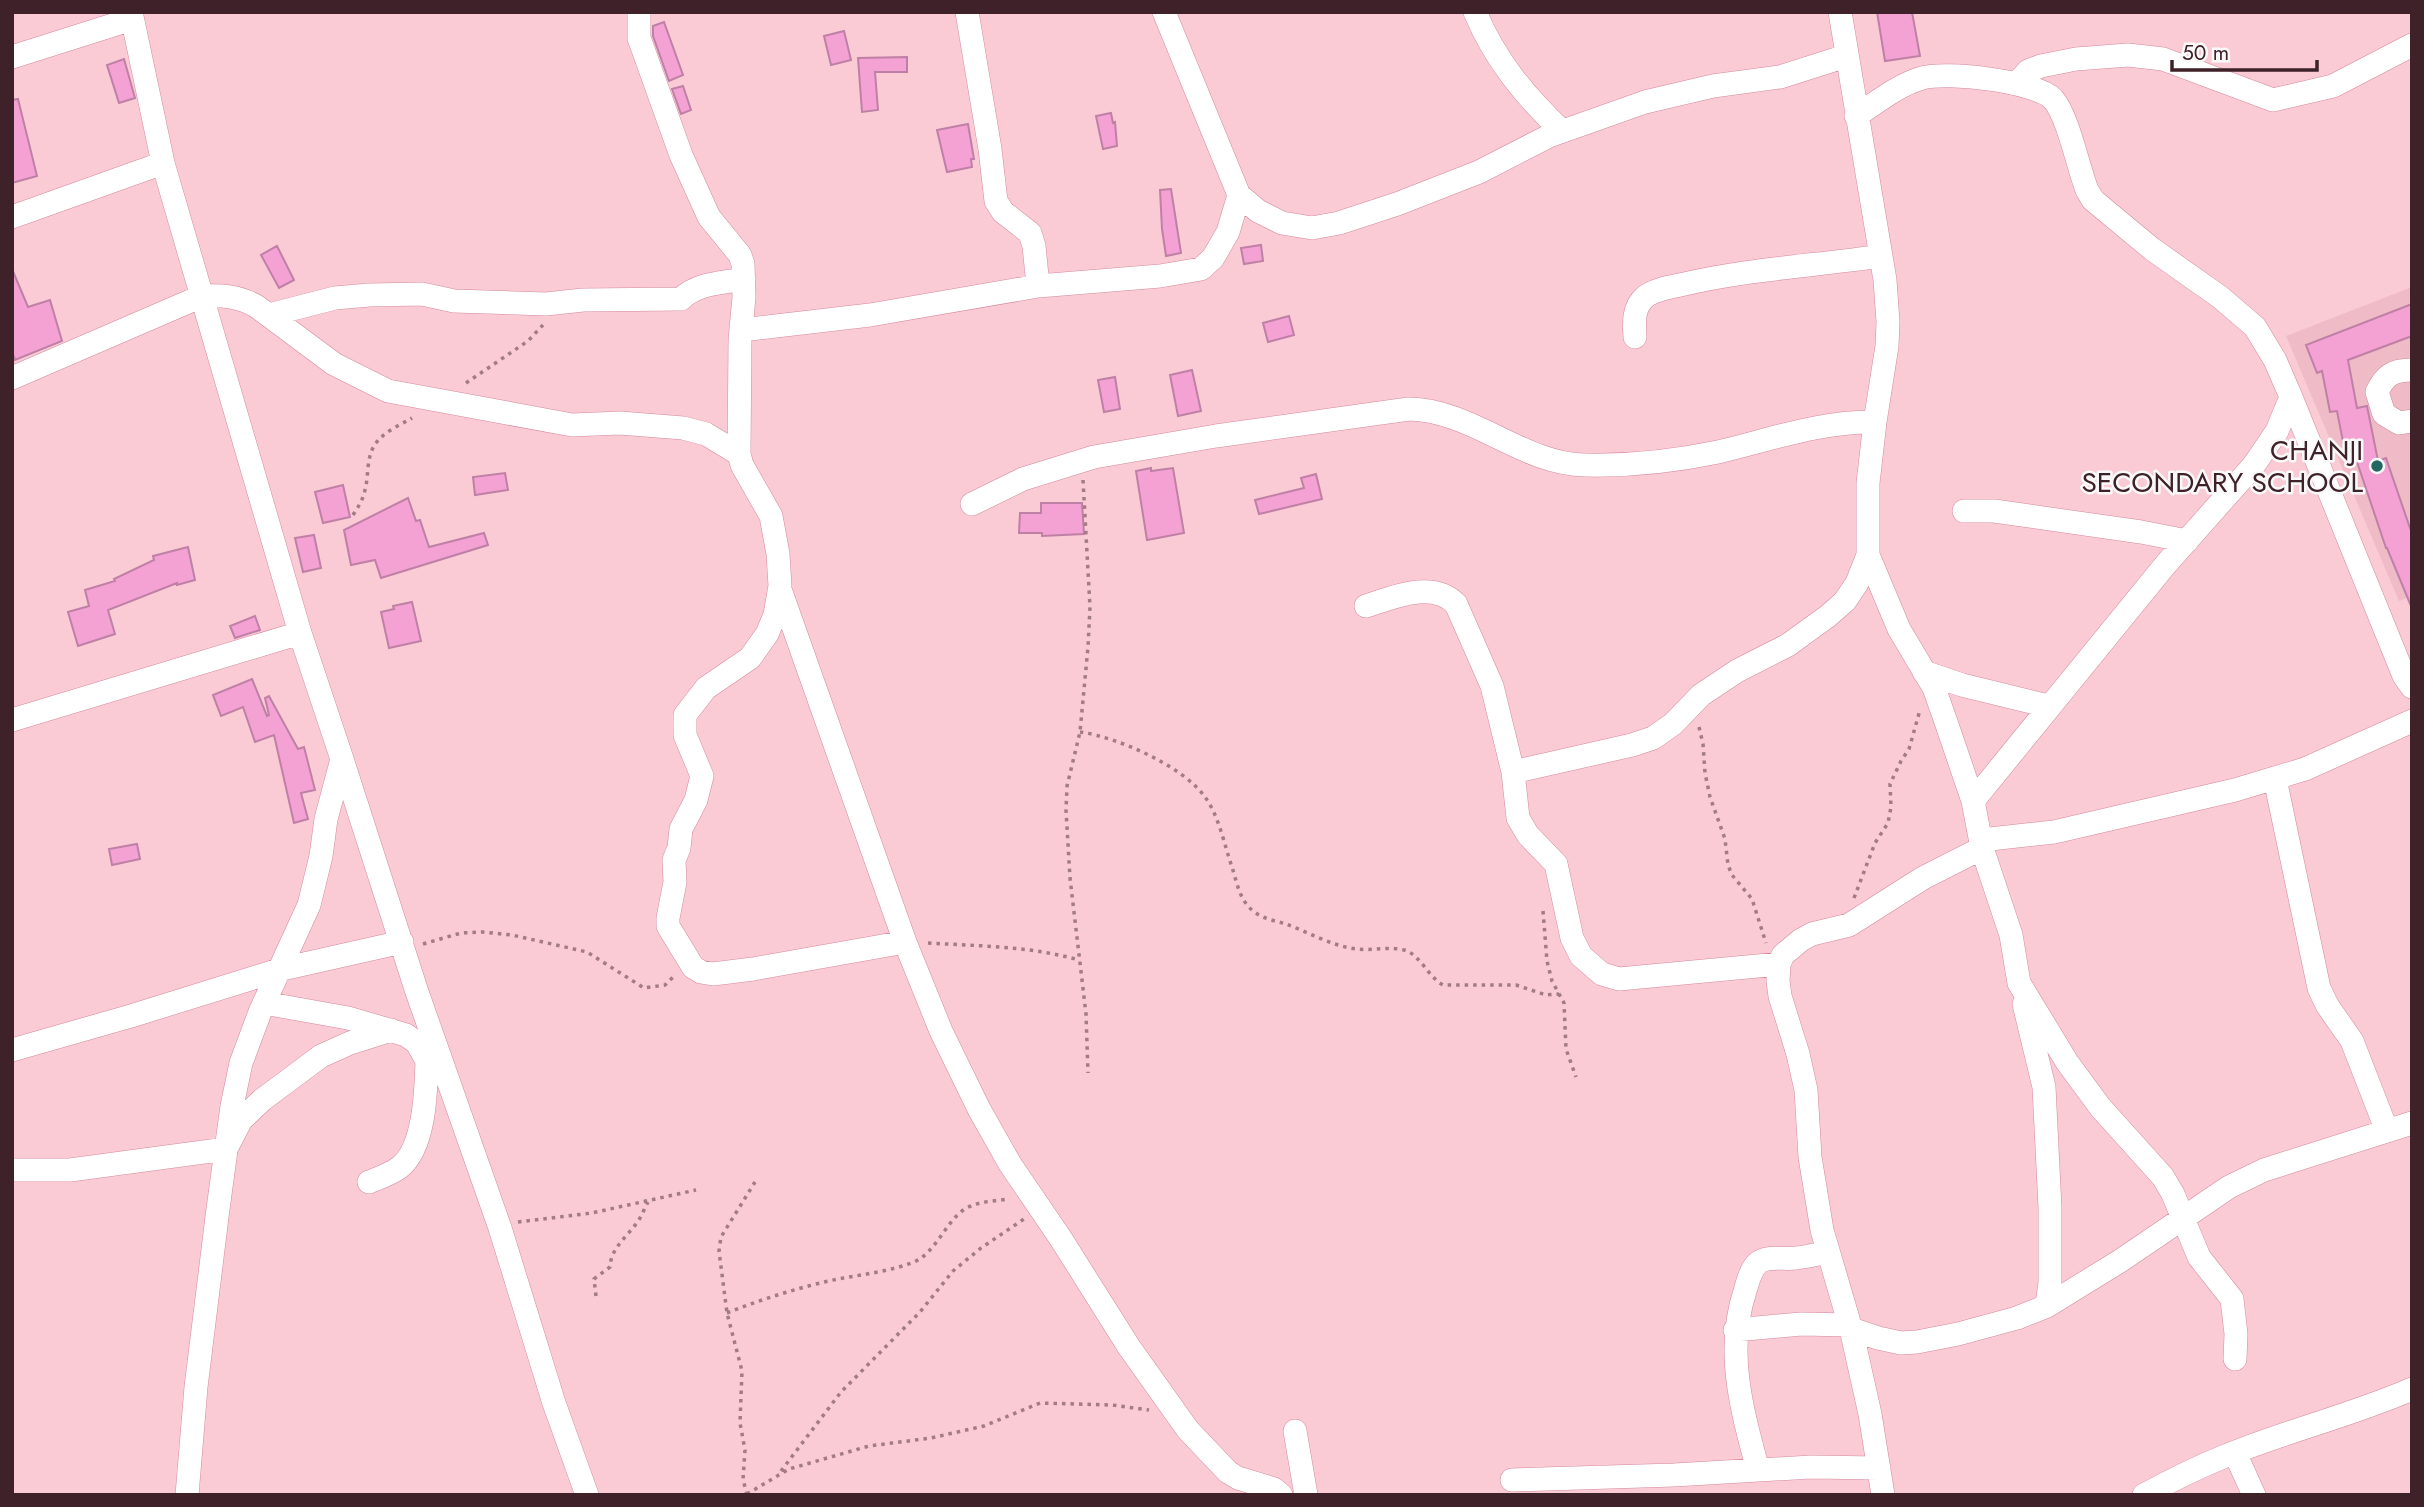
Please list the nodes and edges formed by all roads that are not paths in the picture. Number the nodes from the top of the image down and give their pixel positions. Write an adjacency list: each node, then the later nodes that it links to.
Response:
1 (639, 12): 17 (street)
2 (967, 12): 18 (street)
3 (1164, 12): 14 (street)
4 (1475, 12): 12 (street)
5 (1840, 12): 8 (street)
6 (131, 16): 9 (street); 13 (street)
7 (2412, 45): 10 (street)
8 (1846, 55): 11 (street); 12 (street)
9 (12, 57)
10 (2017, 83): 11 (street); 25 (street)
11 (1856, 116): 16 (street)
12 (1562, 131): 14 (street)
13 (163, 163): 15 (street); 19 (street)
14 (1239, 195): 18 (street)
15 (12, 218)
16 (1881, 256): 22 (street); 27 (street)
17 (744, 279): 20 (street); 21 (street)
18 (1038, 286): 21 (street)
19 (202, 296): 20 (street); 24 (street); 35 (street)
20 (269, 315): 28 (street)
21 (742, 330): 28 (street)
22 (1634, 337)
23 (2412, 370): 26 (street)
24 (12, 378)
25 (2291, 397): 31 (street); 37 (street)
26 (2412, 421)
27 (1875, 422): 29 (street); 32 (street)
28 (738, 454): 33 (street)
29 (972, 504)
30 (1964, 511): 31 (street)
31 (2187, 541): 38 (street)
32 (1868, 555): 36 (street); 42 (street)
33 (780, 586): 46 (street); 46 (street)
34 (1366, 606): 42 (street)
35 (300, 633): 39 (street); 41 (street)
36 (1929, 680): 38 (street); 44 (street)
37 (2412, 687)
38 (2048, 706): 44 (street)
39 (12, 720)
40 (2412, 721): 43 (street)
41 (342, 759): 47 (street); 49 (street)
42 (1513, 772): 48 (street)
43 (2275, 779): 45 (street); 56 (street)
44 (1973, 801): 45 (street)
45 (1981, 844): 48 (street); 50 (street)
46 (905, 942): 74 (street)
47 (403, 946): 49 (street); 54 (street)
48 (1774, 965): 61 (street)
49 (282, 968): 51 (street); 53 (street)
50 (2019, 984): 60 (street); 62 (street)
51 (264, 1003): 52 (street); 57 (street)
52 (391, 1030): 54 (street); 57 (street)
53 (12, 1050)
54 (433, 1059): 59 (street); 72 (street)
55 (2412, 1123): 56 (street)
56 (2387, 1131): 60 (street)
57 (226, 1149): 58 (street); 73 (street)
58 (12, 1170)
59 (369, 1182)
60 (2183, 1217): 62 (street); 65 (street)
61 (1828, 1252): 63 (street); 64 (street)
62 (2047, 1306): 63 (street)
63 (1851, 1327): 64 (street); 69 (street)
64 (1735, 1330): 70 (street)
65 (2235, 1359)
66 (2412, 1389): 68 (street)
67 (1295, 1431): 75 (street)
68 (2235, 1452): 77 (street); 78 (street)
69 (1878, 1468): 70 (street); 76 (street)
70 (1758, 1470): 71 (street)
71 (1512, 1480)
72 (580, 1492)
73 (187, 1495)
74 (1281, 1495)
75 (1306, 1495)
76 (1884, 1495)
77 (2144, 1495)
78 (2254, 1495)

